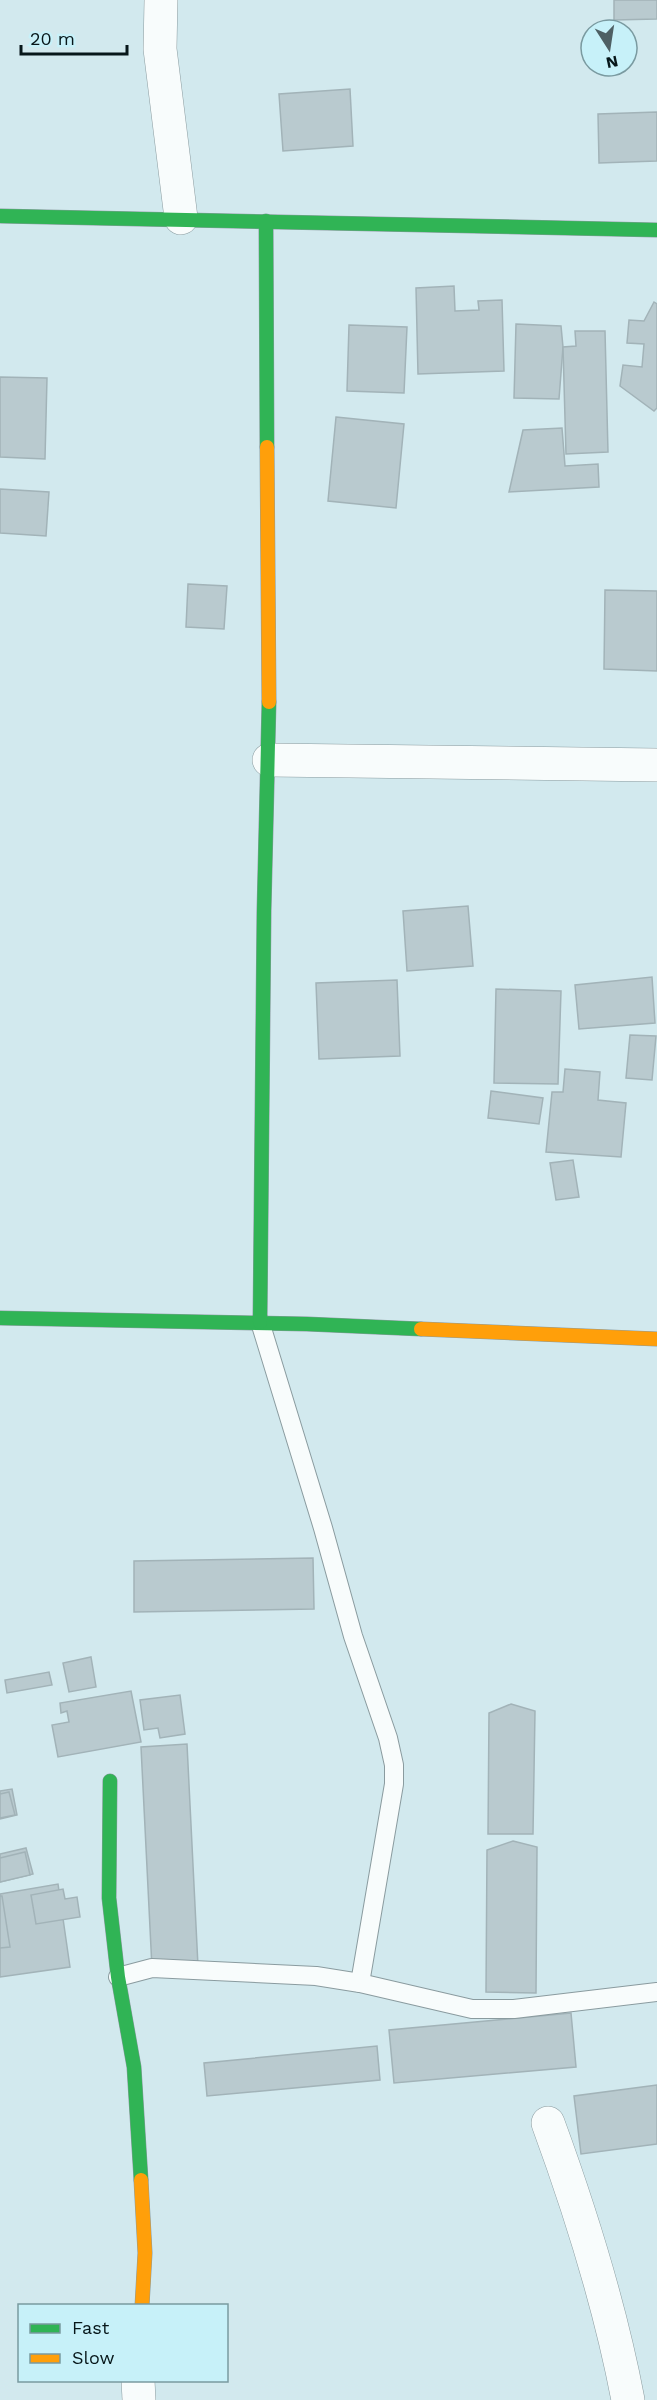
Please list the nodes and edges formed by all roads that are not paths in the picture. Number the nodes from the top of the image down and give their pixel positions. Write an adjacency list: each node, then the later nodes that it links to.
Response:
1 (161, 0): 3 (street)
2 (0, 216): 3 (street)
3 (182, 218): 4 (street)
4 (266, 221): 5 (street); 6 (street)
5 (657, 230)
6 (268, 760): 7 (street); 9 (street)
7 (657, 765)
8 (0, 1317): 9 (street)
9 (260, 1323): 10 (street); 13 (lane)
10 (657, 1339)
11 (110, 1781): 12 (street)
12 (118, 1977): 13 (lane); 16 (street)
13 (360, 1983): 14 (lane)
14 (657, 1992)
15 (548, 2123): 19 (street)
16 (142, 2304)
17 (138, 2382): 18 (street)
18 (139, 2400)
19 (628, 2400)

